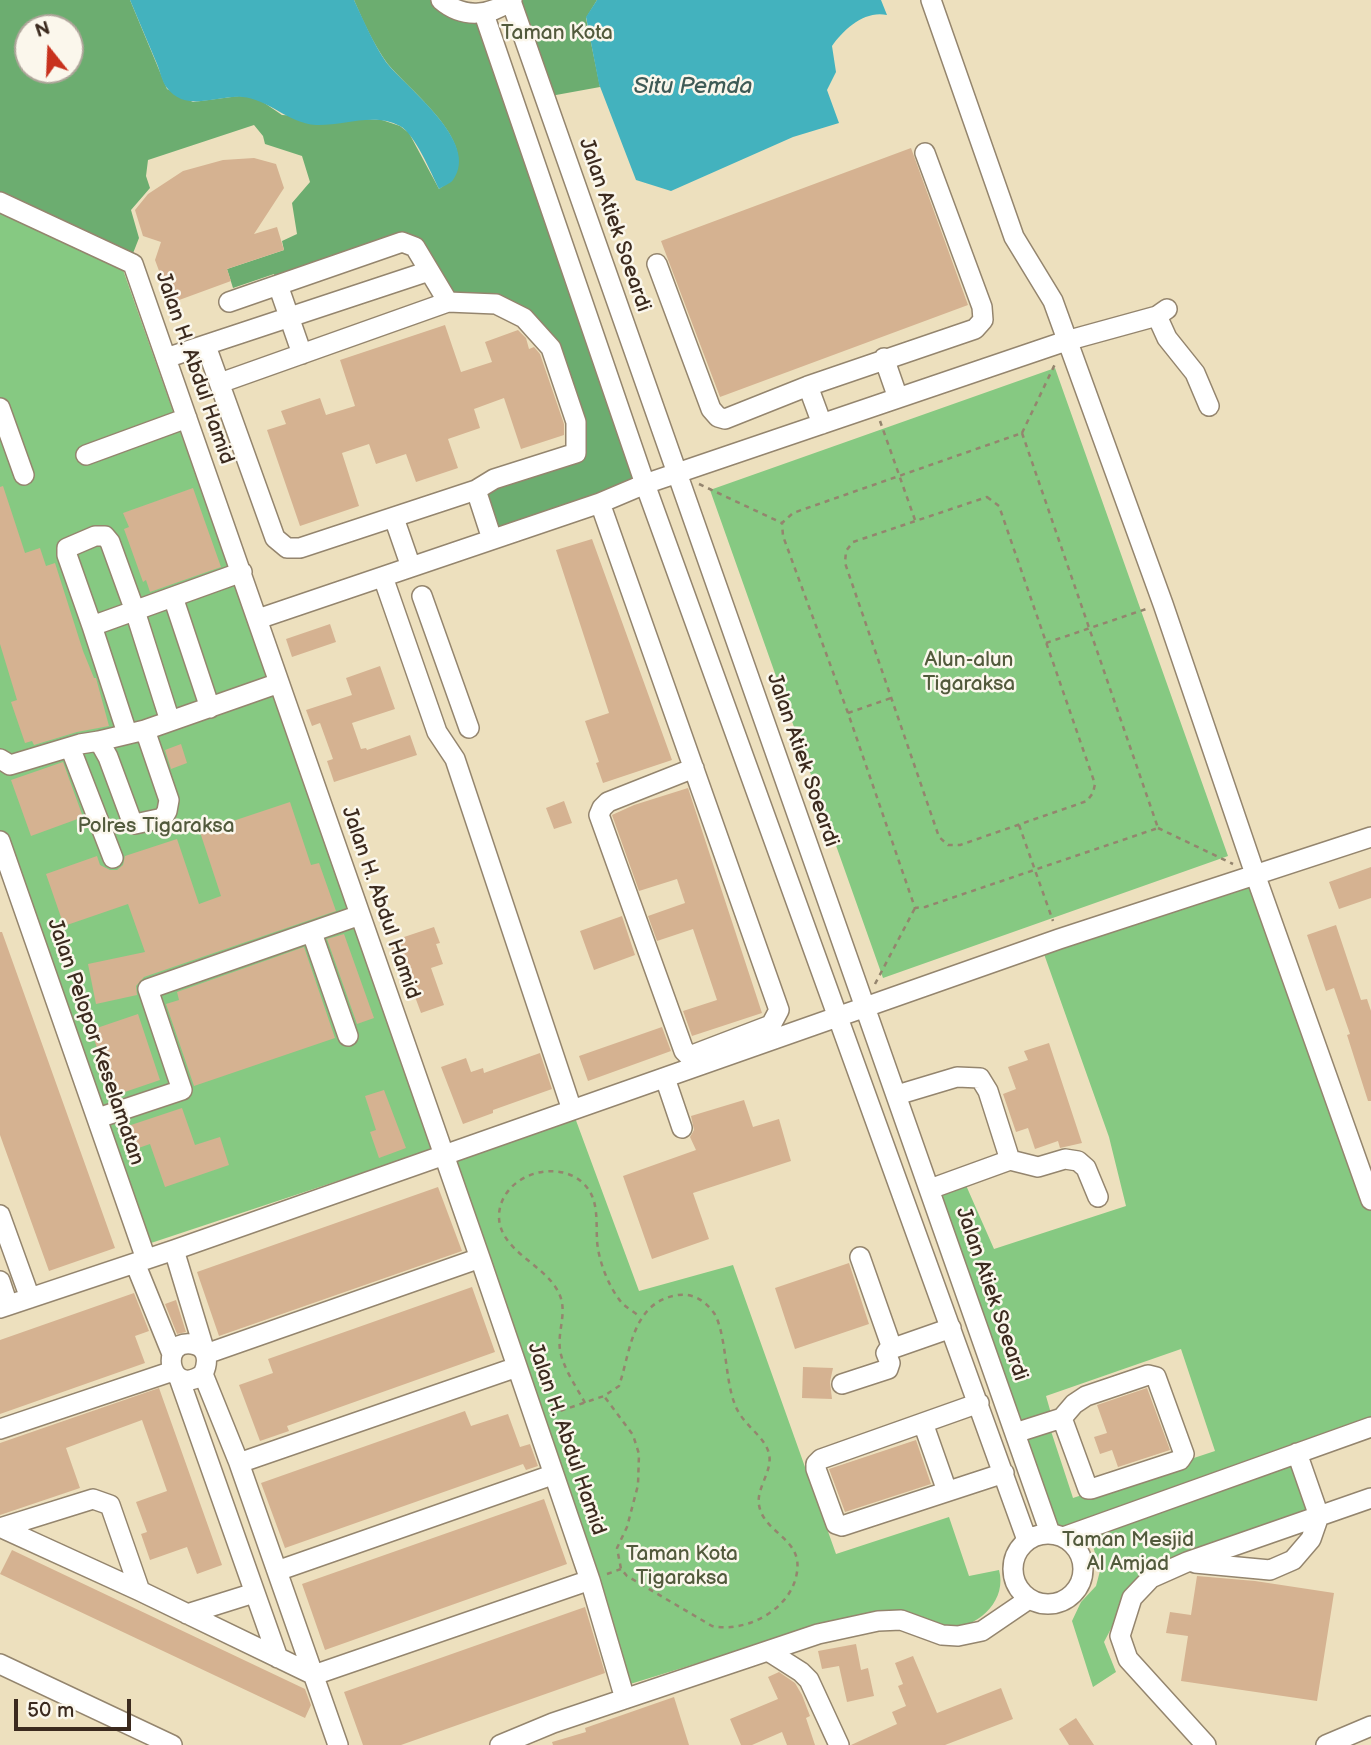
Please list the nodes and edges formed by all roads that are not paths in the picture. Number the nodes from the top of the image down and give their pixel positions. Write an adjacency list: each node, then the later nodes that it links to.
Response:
1 (442, 0): 4 (street)
2 (931, 0): 13 (street)
3 (512, 1): 4 (street); 26 (street, Jalan Atiek Soeardi)
4 (484, 14): 28 (street)
5 (925, 153): 17 (street)
6 (0, 202): 16 (street, Jalan H. Abdul Hamid)
7 (657, 264): 19 (street)
8 (429, 271): 9 (street); 11 (street); 12 (street)
9 (278, 285): 10 (street); 12 (street)
10 (229, 302)
11 (448, 302): 15 (street); 29 (street)
12 (289, 318): 14 (street); 15 (street)
13 (1066, 341): 20 (street); 21 (street); 55 (street)
14 (206, 346): 16 (street); 18 (street)
15 (302, 354): 18 (street)
16 (166, 358): 23 (street, Jalan H. Abdul Hamid)
17 (884, 358): 19 (street); 20 (street)
18 (220, 383): 31 (street)
19 (808, 386): 24 (street)
20 (898, 398): 24 (street)
21 (1209, 406)
22 (0, 408): 27 (street)
23 (187, 418): 25 (street); 34 (street, Jalan H. Abdul Hamid)
24 (822, 424): 26 (street)
25 (86, 455)
26 (677, 473): 28 (street); 58 (street, Jalan Atiek Soeardi)
27 (24, 475)
28 (645, 484): 30 (street); 59 (street)
29 (476, 490): 31 (street); 32 (street)
30 (600, 503): 32 (street); 51 (street)
31 (394, 518): 33 (street)
32 (492, 538): 33 (street)
33 (411, 567): 35 (street)
34 (242, 572): 37 (street); 39 (street, Jalan H. Abdul Hamid)
35 (383, 578): 39 (street); 42 (street)
36 (422, 596): 41 (street)
37 (173, 597): 38 (street); 44 (street)
38 (135, 611): 40 (street); 40 (street); 45 (street)
39 (258, 618): 43 (street, Jalan H. Abdul Hamid)
40 (92, 626): 47 (street)
41 (446, 664): 42 (street); 46 (street)
42 (418, 674): 63 (street)
43 (279, 683): 44 (street); 56 (street, Jalan H. Abdul Hamid)
44 (210, 708): 45 (street)
45 (170, 722): 47 (street)
46 (469, 728)
47 (136, 731): 48 (street); 48 (street)
48 (99, 741): 49 (street)
49 (70, 747): 50 (street); 54 (street)
50 (0, 759)
51 (694, 768): 51 (street)
52 (1371, 837): 55 (street)
53 (0, 841): 64 (street, Jalan Pelopor Keselamatan)
54 (113, 858)
55 (1255, 874): 58 (street); 70 (street)
56 (360, 915): 57 (street); 66 (street, Jalan H. Abdul Hamid)
57 (312, 933): 60 (street); 64 (street)
58 (864, 1006): 59 (street); 62 (street, Jalan Atiek Soeardi)
59 (837, 1016): 61 (street); 79 (street)
60 (348, 1036)
61 (665, 1078): 63 (street); 65 (street)
62 (897, 1095): 67 (street); 68 (street, Jalan Atiek Soeardi)
63 (572, 1111): 66 (street)
64 (98, 1118): 75 (street, Jalan Pelopor Keselamatan)
65 (682, 1128)
66 (444, 1156): 72 (street); 74 (street, Jalan H. Abdul Hamid)
67 (1010, 1160): 68 (street); 69 (street)
68 (930, 1189): 90 (street, Jalan Atiek Soeardi)
69 (1098, 1197)
70 (1371, 1200)
71 (0, 1214): 77 (street)
72 (174, 1250): 75 (street); 81 (street)
73 (860, 1257): 80 (street)
74 (480, 1258): 81 (street); 82 (street, Jalan H. Abdul Hamid)
75 (140, 1261): 77 (street); 83 (street, Jalan Pelopor Keselamatan)
76 (0, 1281): 78 (street)
77 (30, 1298): 78 (street)
78 (4, 1306)
79 (951, 1328): 80 (street); 85 (street)
80 (892, 1348): 84 (street)
81 (205, 1360): 83 (street); 83 (street); 92 (street)
82 (517, 1367): 92 (street); 94 (street, Jalan H. Abdul Hamid)
83 (175, 1368): 89 (street); 105 (street, Jalan Pelopor Keselamatan)
84 (842, 1384)
85 (979, 1403): 87 (street); 93 (street)
86 (1062, 1418): 86 (street); 90 (street)
87 (923, 1423): 95 (street); 95 (street)
88 (1371, 1427): 91 (street)
89 (0, 1429)
90 (1015, 1433): 99 (street, Jalan Atiek Soeardi)
91 (1297, 1453): 97 (street); 99 (street)
92 (239, 1464): 102 (street)
93 (1004, 1473): 95 (street); 100 (street)
94 (552, 1475): 102 (street); 103 (street, Jalan H. Abdul Hamid)
95 (947, 1491)
96 (1371, 1499): 97 (street)
97 (1320, 1516): 101 (street); 101 (street)
98 (1, 1528): 104 (street); 104 (street)
99 (1058, 1535): 100 (street); 106 (street)
100 (1027, 1539): 106 (street)
101 (1186, 1562): 120 (street)
102 (277, 1571): 111 (street)
103 (590, 1580): 111 (street); 112 (street, Jalan H. Abdul Hamid)
104 (140, 1591): 107 (street)
105 (254, 1594): 107 (street); 109 (street, Jalan Pelopor Keselamatan)
106 (1029, 1599): 108 (street)
107 (187, 1614): 109 (street)
108 (768, 1651): 112 (street); 119 (street)
109 (278, 1658): 111 (street)
110 (0, 1664): 115 (street)
111 (314, 1675): 113 (street)
112 (625, 1699): 118 (street)
113 (331, 1725): 116 (street); 117 (street)
114 (1371, 1726): 121 (street)
115 (172, 1745)
116 (322, 1745)
117 (338, 1745)
118 (501, 1745)
119 (839, 1745)
120 (1206, 1745)
121 (1326, 1745)

